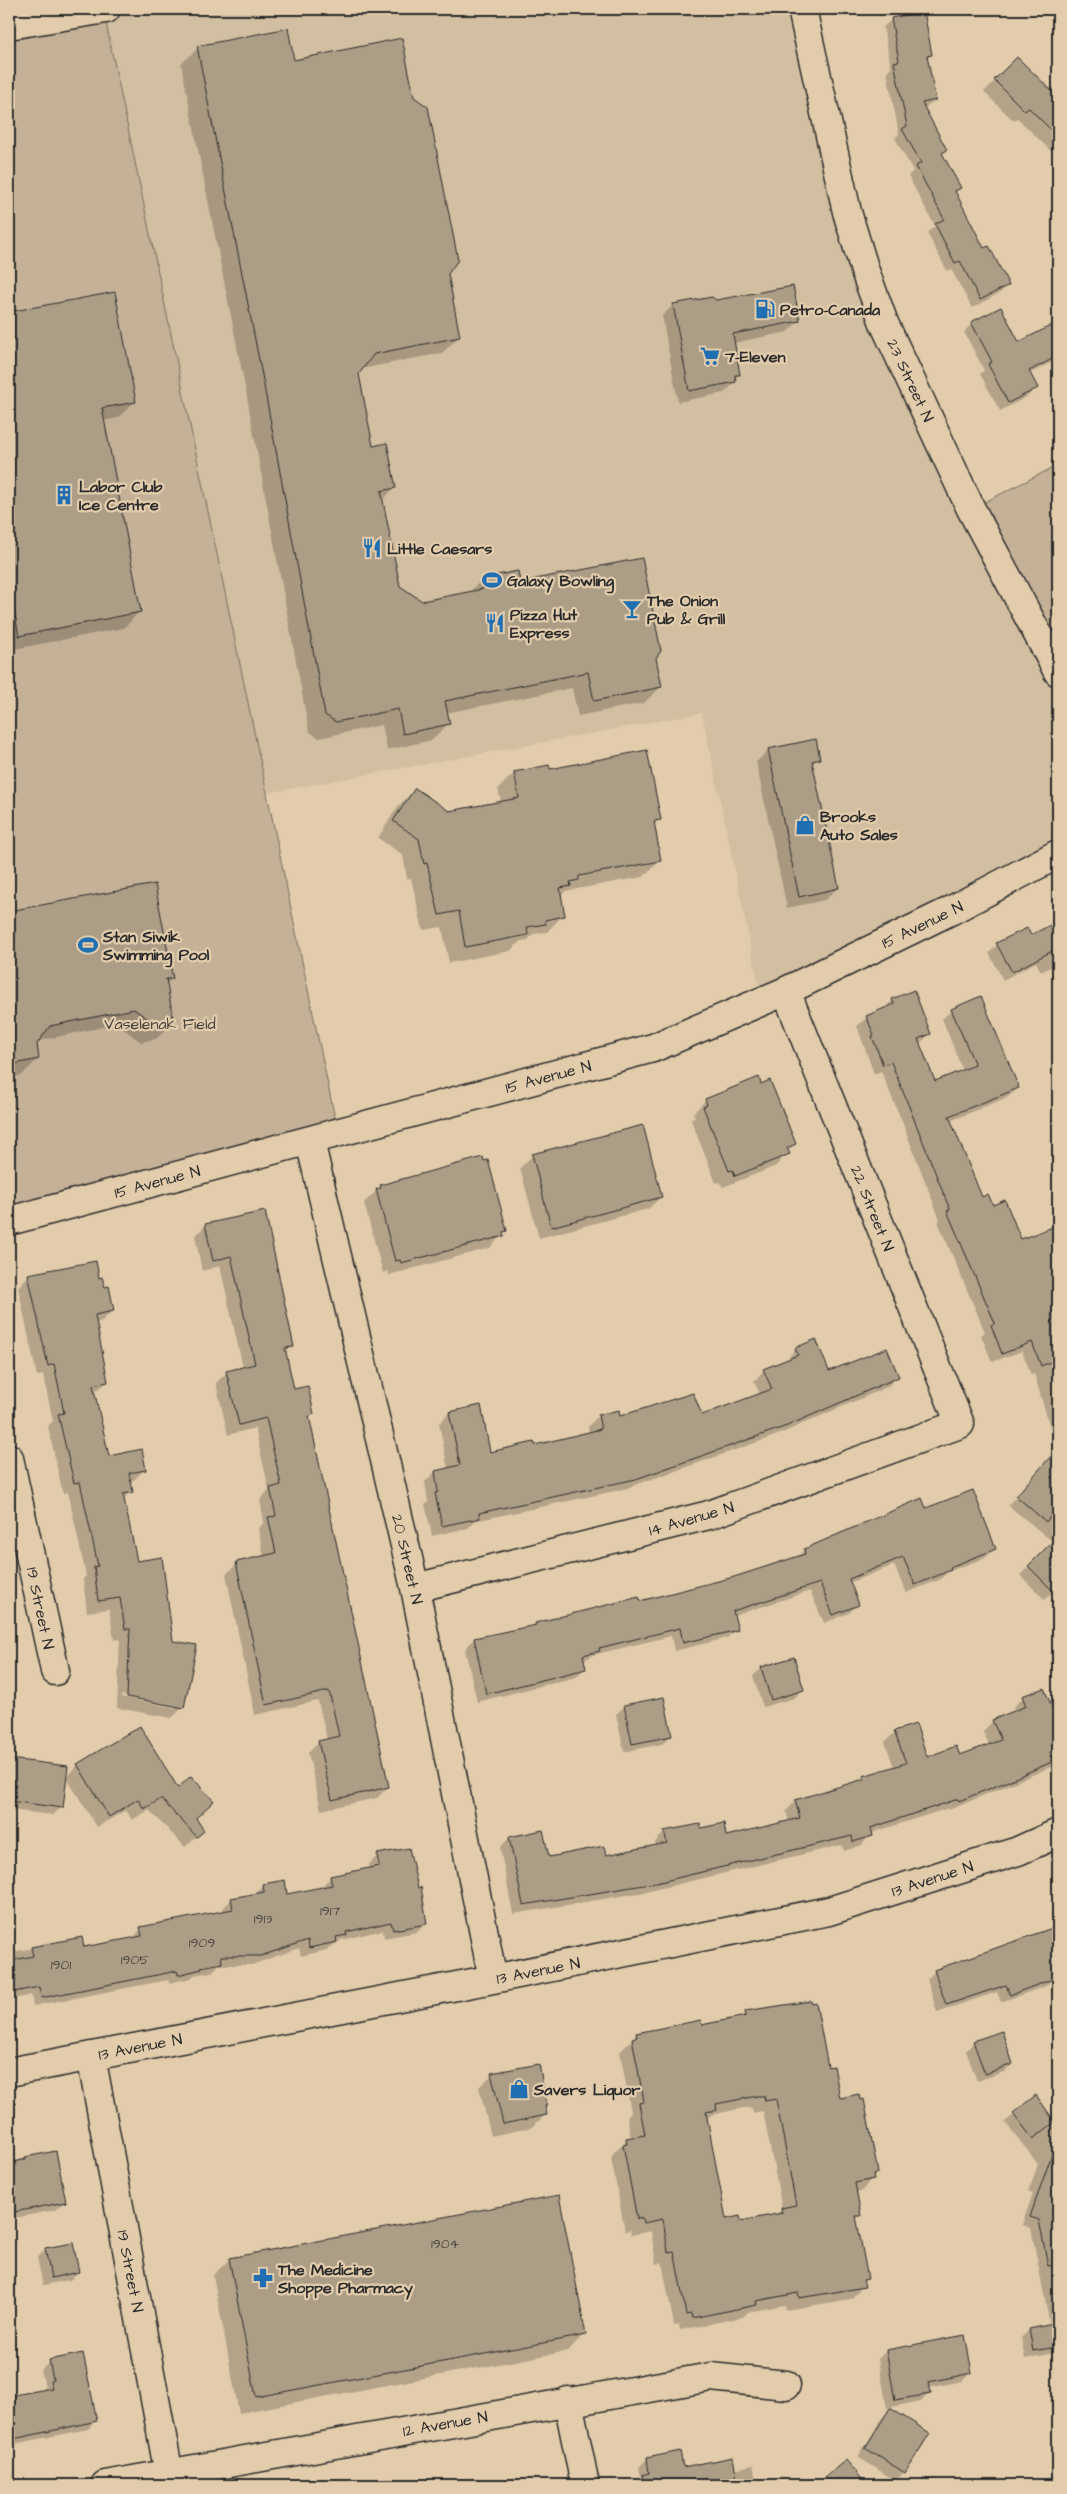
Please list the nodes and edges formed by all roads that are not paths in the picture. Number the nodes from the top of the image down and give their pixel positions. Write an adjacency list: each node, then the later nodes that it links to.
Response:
1 (106, 9): 3 (street)
2 (802, 9): 4 (street, 23 Street N)
3 (9, 25)
4 (1058, 672)
5 (1058, 854): 6 (street, 15 Avenue N)
6 (786, 991): 7 (street, 15 Avenue N); 9 (street, 22 Street N)
7 (310, 1141): 8 (street, 15 Avenue N); 11 (street, 20 Street N)
8 (9, 1221)
9 (960, 1424): 11 (street, 14 Avenue N)
10 (9, 1458): 12 (street, 19 Street N)
11 (415, 1588): 14 (street, 20 Street N)
12 (55, 1671)
13 (1058, 1833): 14 (street, 13 Avenue N)
14 (493, 1979): 15 (street, 13 Avenue N)
15 (91, 2056): 16 (street, 13 Avenue N); 19 (street, 19 Street N)
16 (9, 2072)
17 (786, 2384): 18 (street, 12 Avenue N)
18 (568, 2402): 19 (street, 12 Avenue N); 21 (street)
19 (170, 2479): 20 (street, 12 Avenue N)
20 (105, 2485)
21 (585, 2485)

